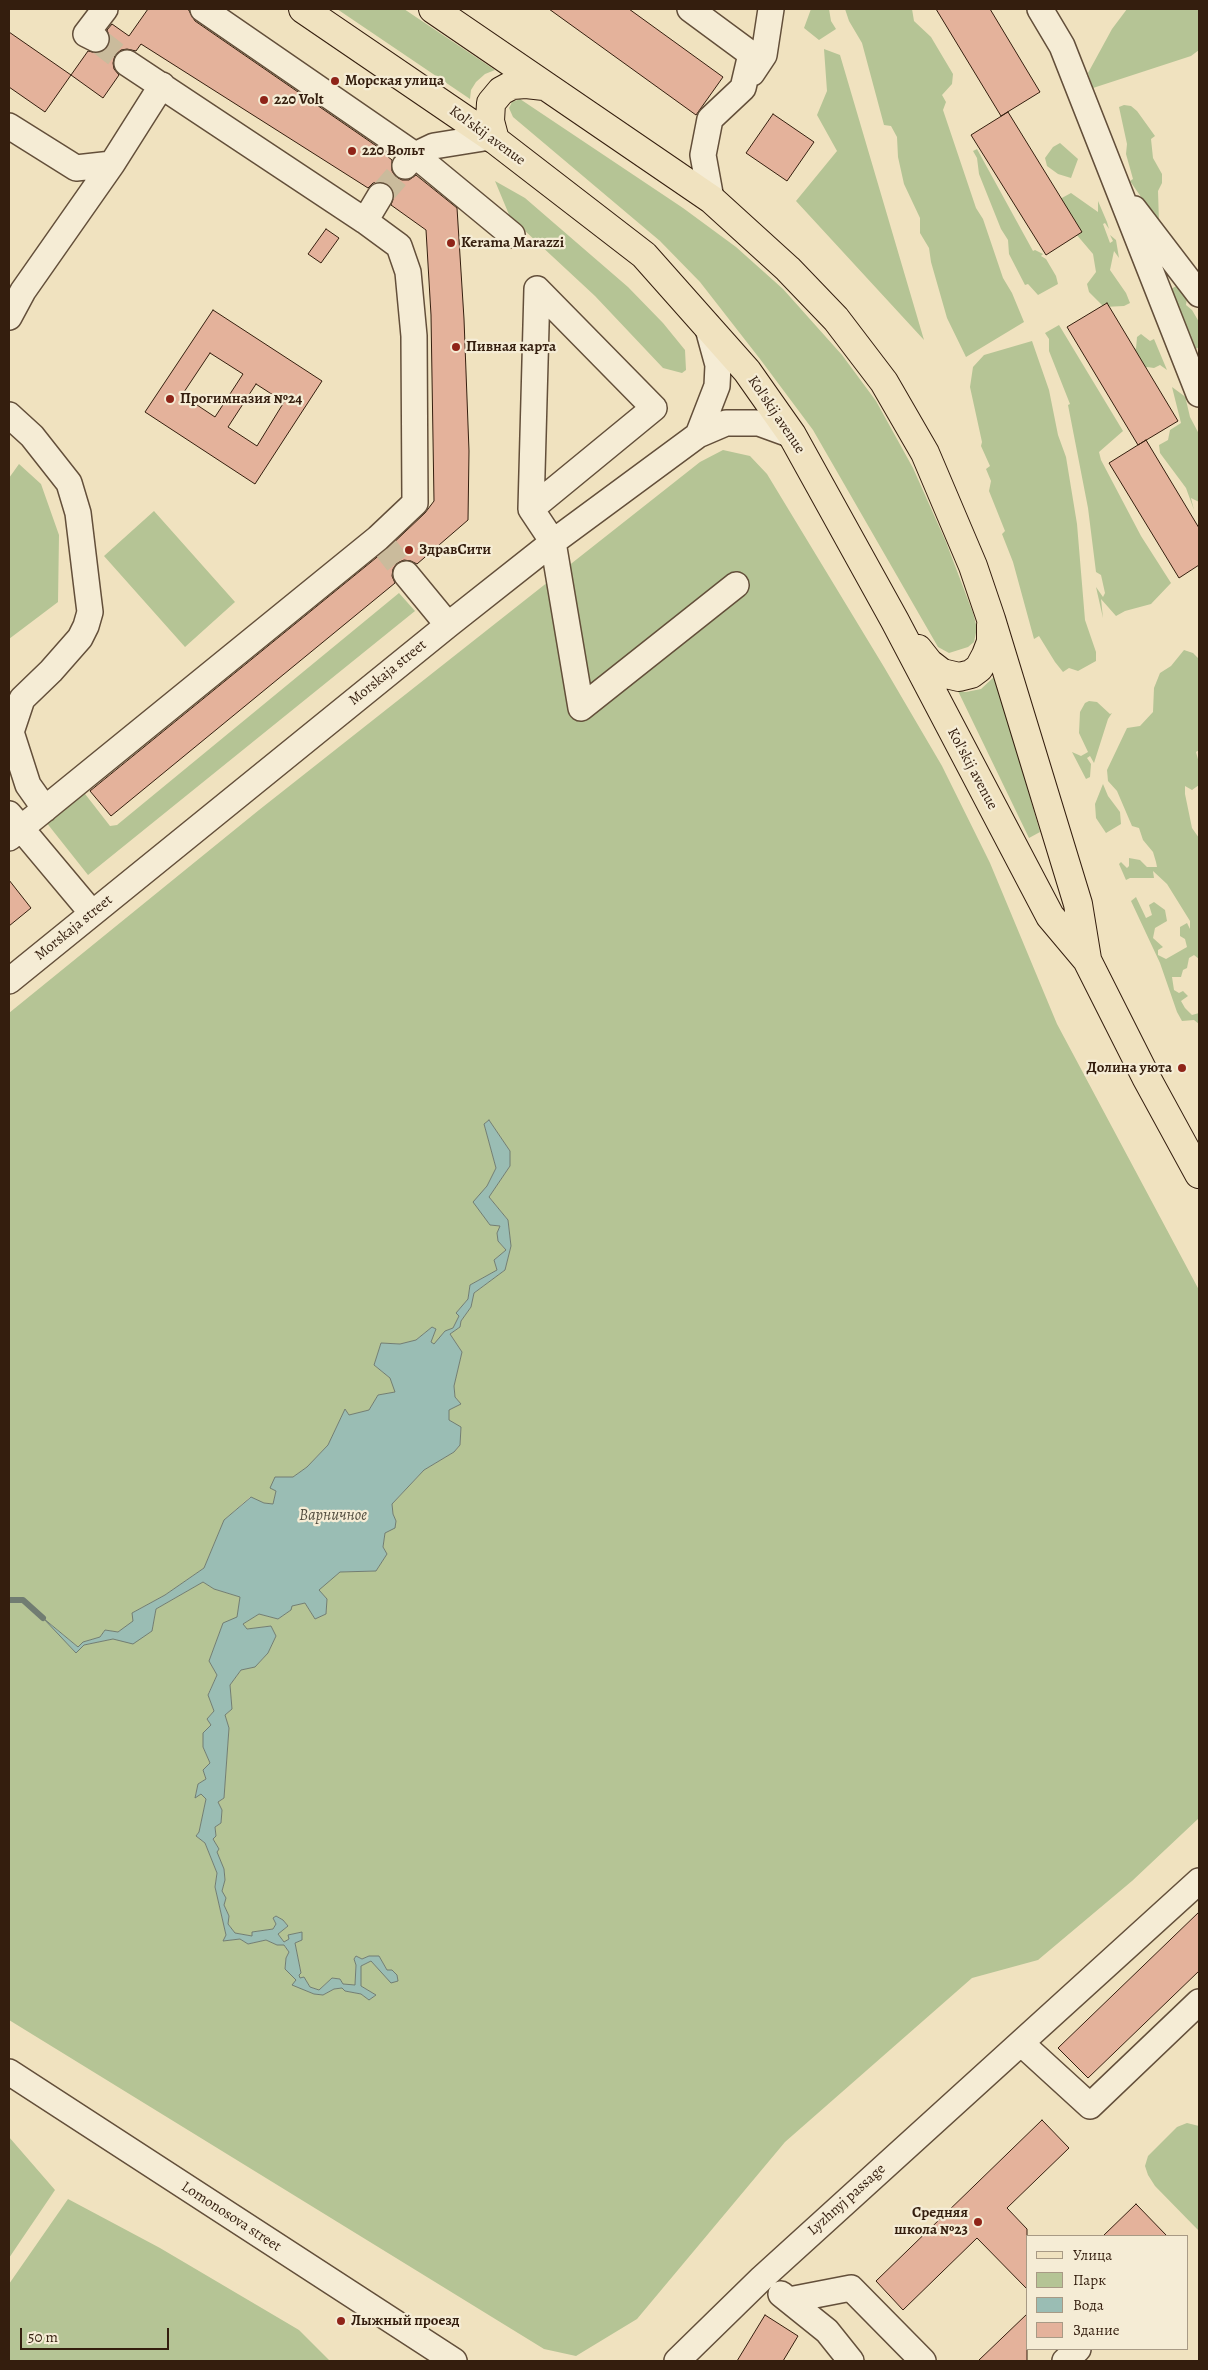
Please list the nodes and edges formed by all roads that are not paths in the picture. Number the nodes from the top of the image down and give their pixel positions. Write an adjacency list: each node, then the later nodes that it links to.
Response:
1 (105, 9): 8 (street)
2 (203, 9): 15 (street)
3 (303, 9): 14 (main road, Kol'skij avenue)
4 (433, 9): 11 (main road, Kol'skij avenue)
5 (690, 9): 12 (street)
6 (771, 9): 12 (street)
7 (1040, 9): 17 (street)
8 (96, 40)
9 (127, 63): 10 (street)
10 (162, 85): 16 (street); 20 (street)
11 (544, 86): 14 (main road); 19 (main road, Kol'skij avenue)
12 (743, 88): 19 (street)
13 (9, 126): 16 (street)
14 (492, 138): 15 (street); 24 (main road, Kol'skij avenue)
15 (410, 161): 21 (street)
16 (112, 164): 23 (street)
17 (1116, 185): 22 (street); 25 (street)
18 (380, 196): 20 (street)
19 (711, 199): 33 (main road, Kol'skij avenue)
20 (366, 220): 36 (street)
21 (512, 235)
22 (1199, 294)
23 (9, 317)
24 (707, 324): 27 (main road, Kol'skij avenue); 28 (street)
25 (1199, 394)
26 (9, 415): 36 (street)
27 (792, 434): 28 (street, Morskaja street); 34 (main road, Kol'skij avenue)
28 (698, 435): 30 (street, Morskaja street)
29 (530, 509): 29 (street); 30 (street)
30 (553, 542): 32 (street); 35 (street, Morskaja street)
31 (406, 574): 35 (street)
32 (736, 585)
33 (991, 618): 34 (main road); 39 (main road, Kol'skij avenue)
34 (895, 621): 39 (main road, Kol'skij avenue)
35 (448, 625): 38 (street, Morskaja street)
36 (45, 809): 37 (street)
37 (13, 827): 38 (street)
38 (92, 913): 40 (street, Morskaja street)
39 (1087, 960): 41 (main road, Kol'skij avenue)
40 (9, 981)
41 (1199, 1174)
42 (1199, 1881): 44 (street, Lyzhnyj passage)
43 (1199, 2002): 44 (street)
44 (1021, 2043): 46 (street, Lyzhnyj passage)
45 (9, 2072): 49 (street, Lomonosova street)
46 (762, 2278): 47 (street); 50 (street, Lyzhnyj passage)
47 (788, 2300): 51 (street); 52 (street)
48 (1077, 2350): 53 (street)
49 (454, 2361)
50 (677, 2361)
51 (851, 2361)
52 (923, 2361)
53 (1065, 2361)

